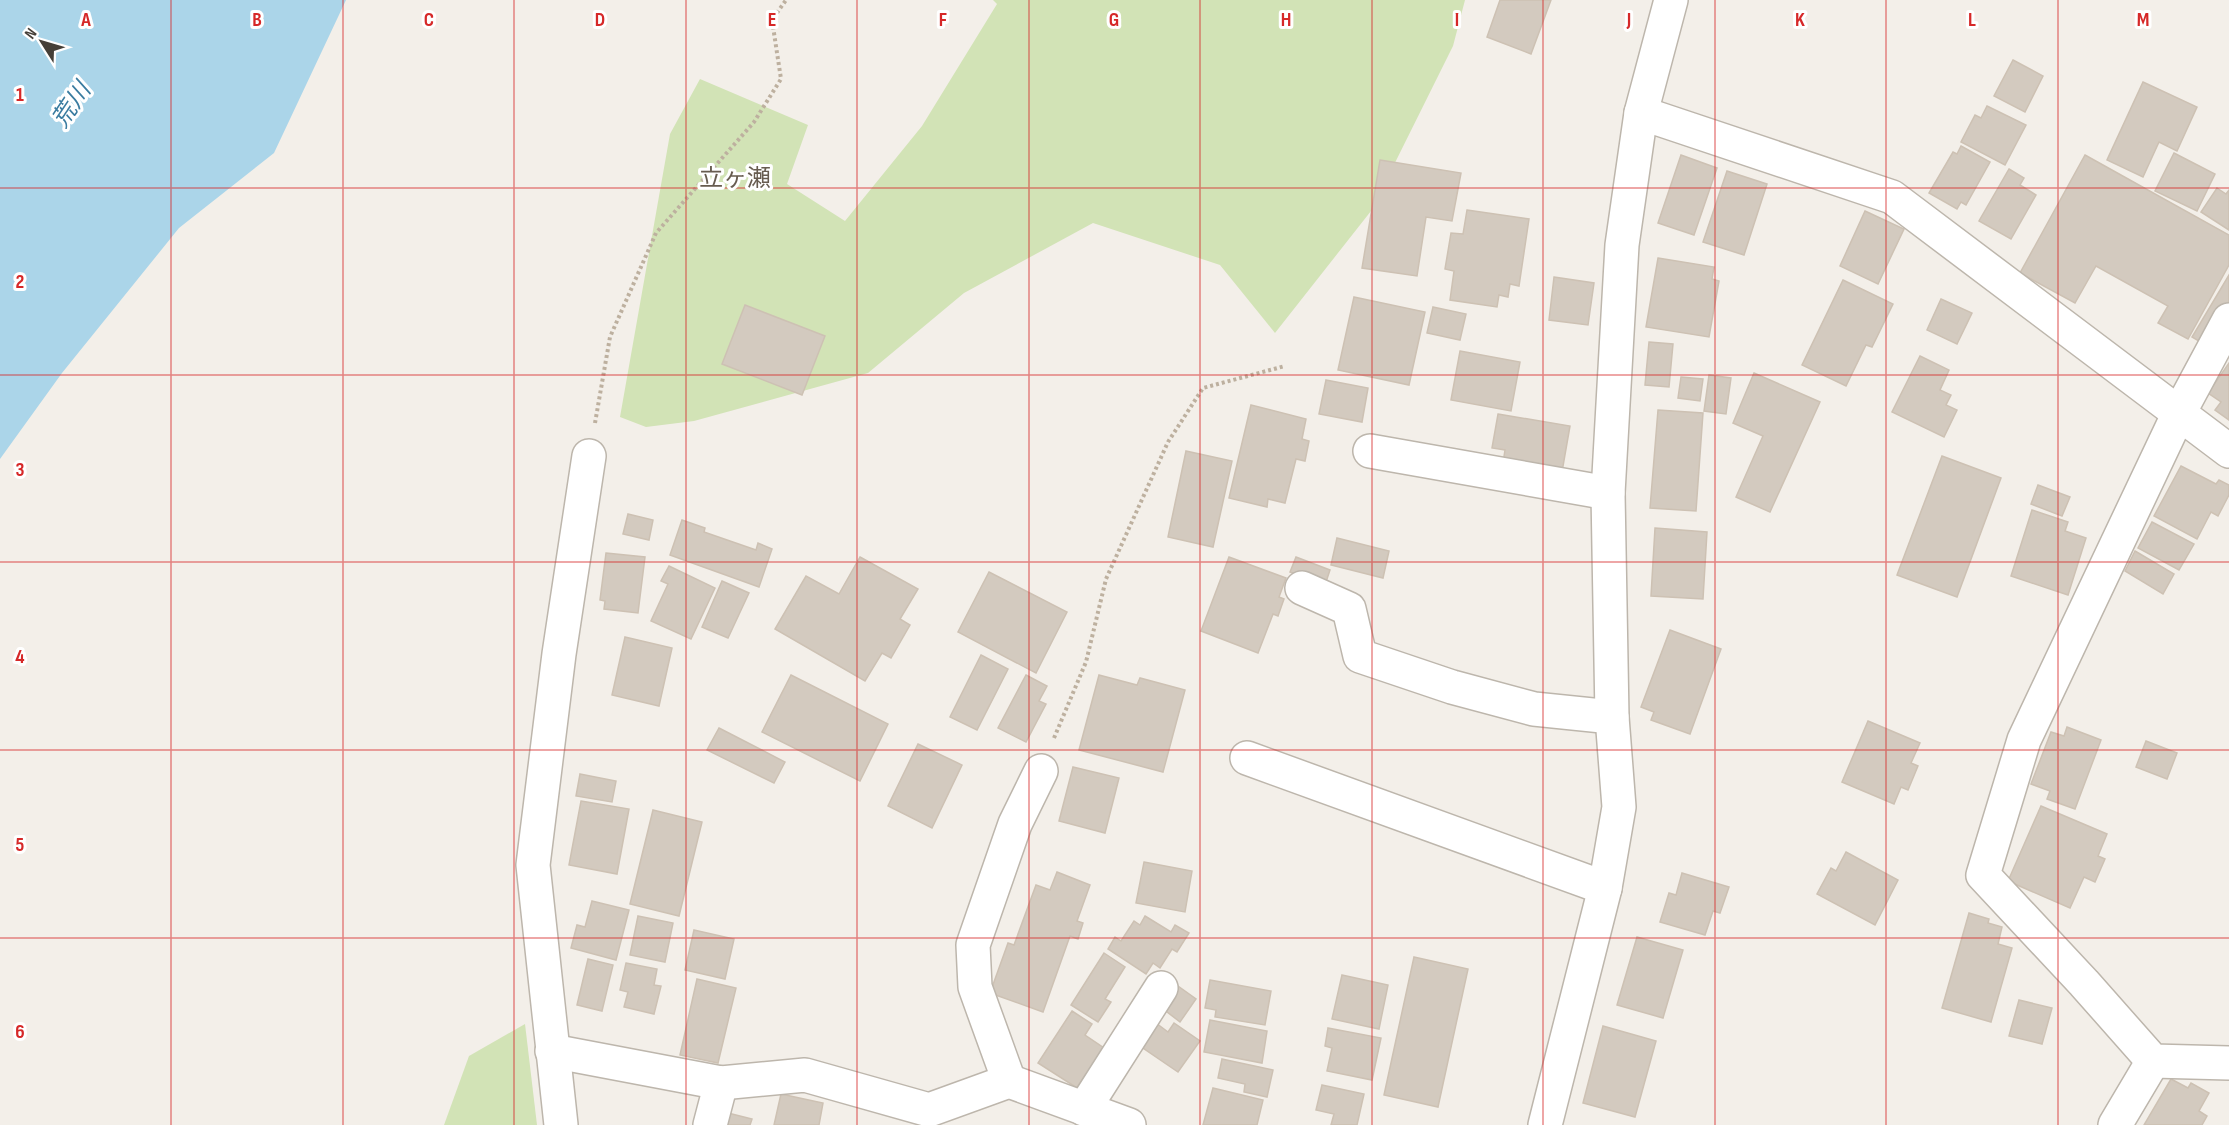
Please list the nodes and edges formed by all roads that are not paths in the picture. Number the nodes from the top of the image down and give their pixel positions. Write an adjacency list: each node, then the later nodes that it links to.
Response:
1 (1671, 0): 2 (street)
2 (1641, 112): 4 (street); 8 (street)
3 (2229, 320): 4 (street)
4 (2178, 415): 6 (street); 16 (street)
5 (1370, 451): 8 (street)
6 (2229, 451)
7 (589, 456): 15 (street)
8 (1608, 493): 10 (street)
9 (1302, 588): 10 (street)
10 (1612, 717): 13 (street)
11 (1247, 758): 13 (street)
12 (1041, 771): 18 (street)
13 (1605, 888): 23 (street)
14 (1161, 988): 20 (street)
15 (552, 1051): 19 (street); 21 (street)
16 (2153, 1061): 17 (street); 24 (street)
17 (2229, 1063)
18 (1009, 1081): 19 (street); 20 (street)
19 (721, 1083): 22 (street)
20 (1107, 1120)
21 (561, 1125)
22 (710, 1125)
23 (1545, 1125)
24 (2115, 1125)

